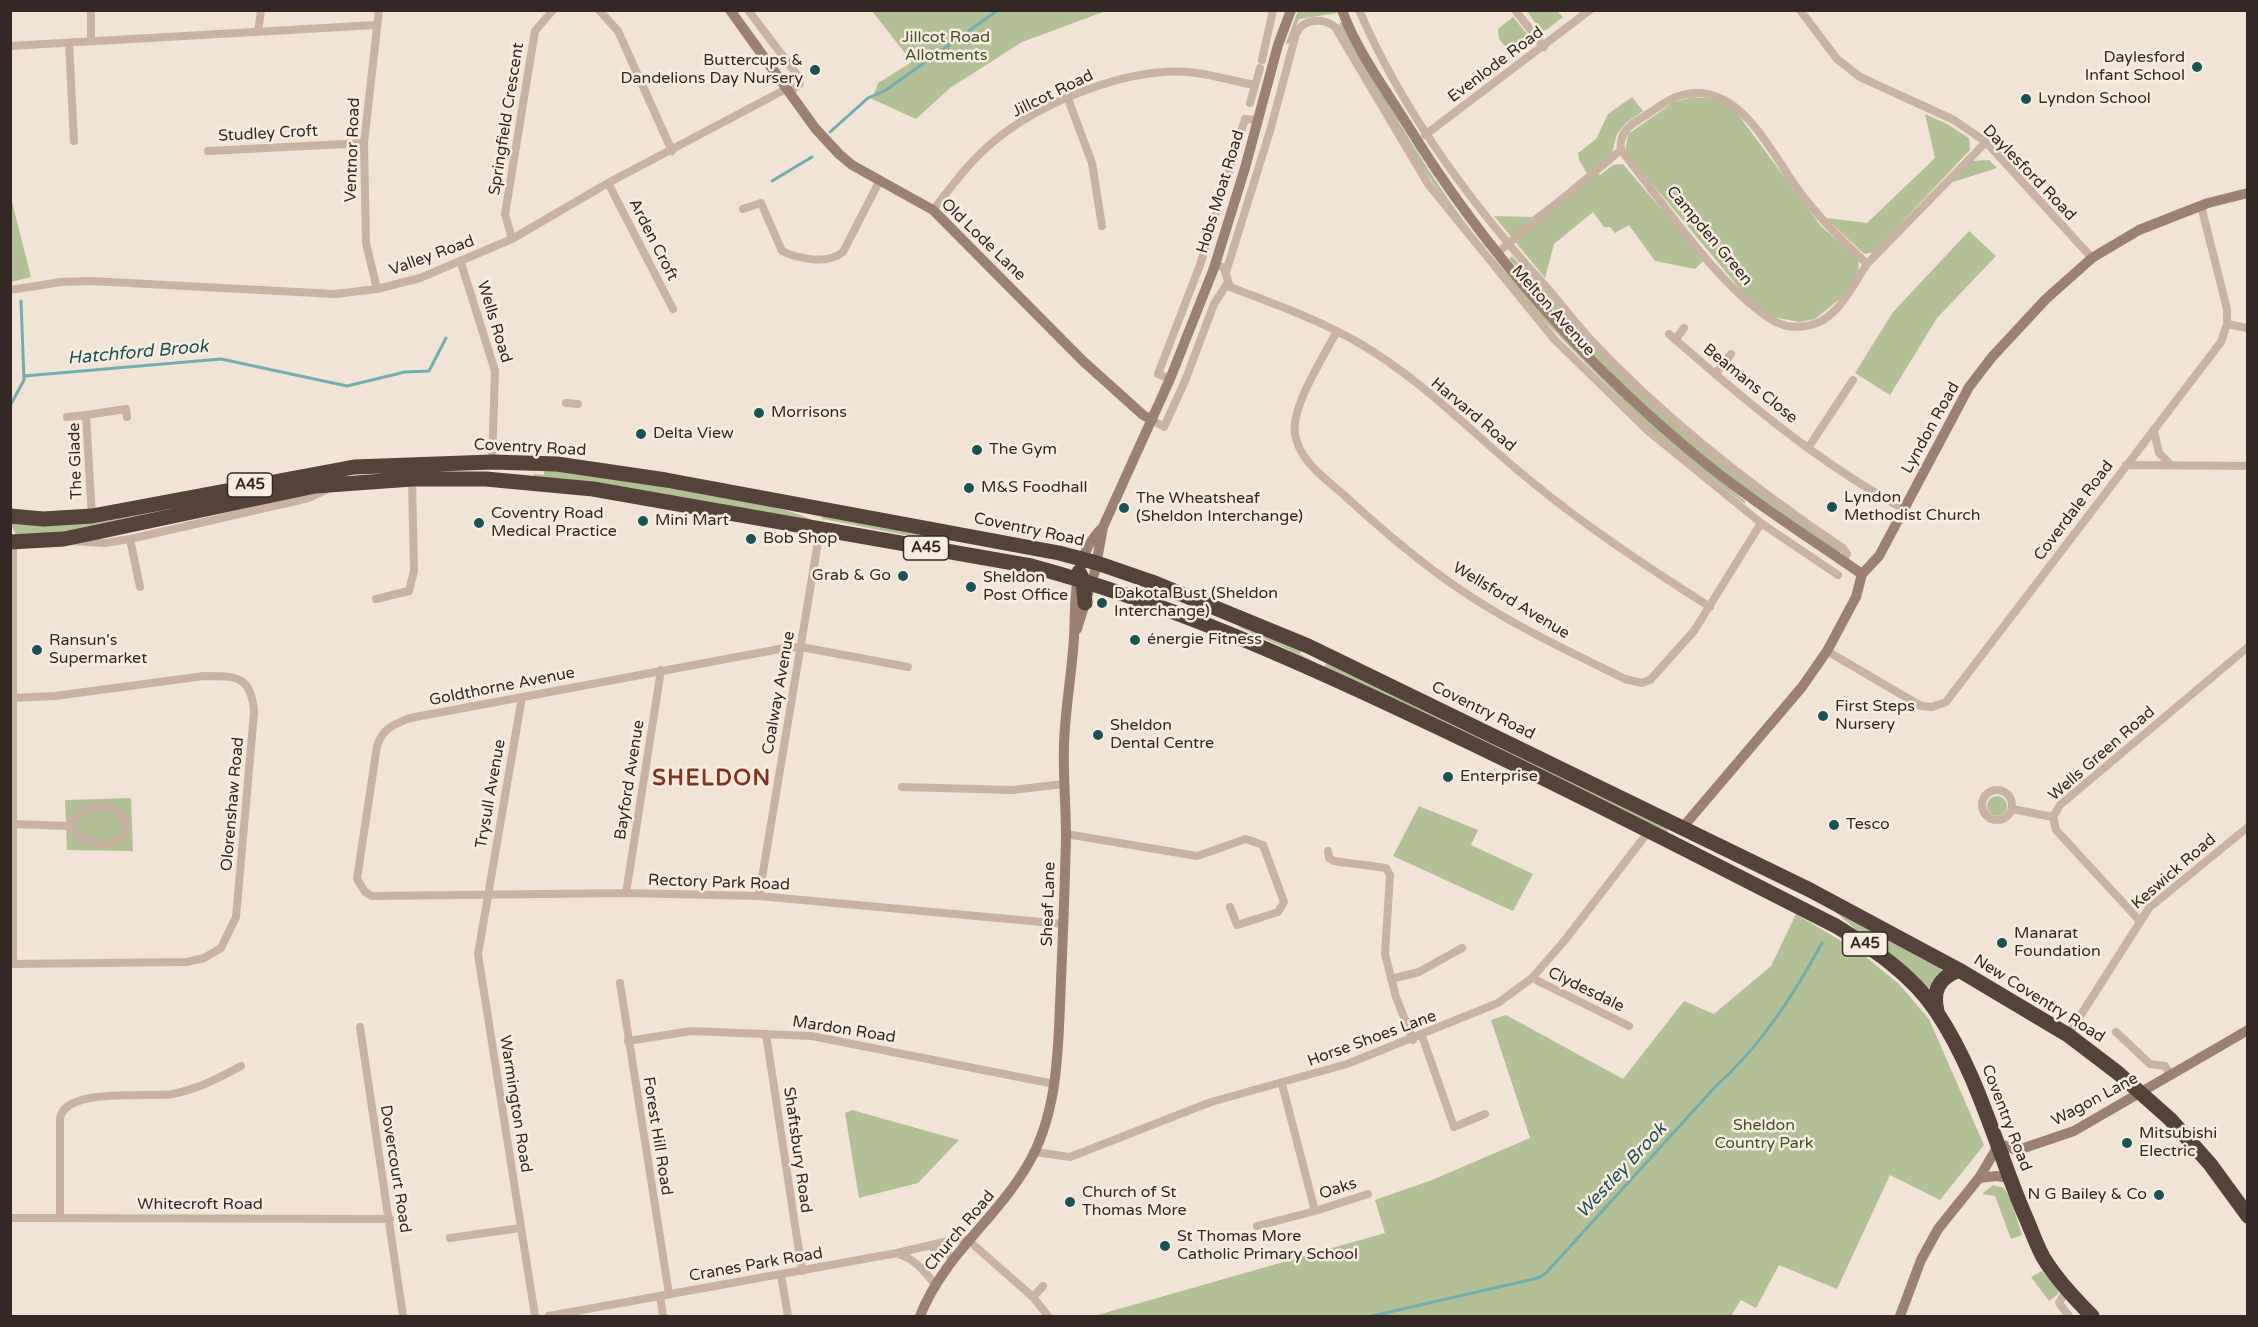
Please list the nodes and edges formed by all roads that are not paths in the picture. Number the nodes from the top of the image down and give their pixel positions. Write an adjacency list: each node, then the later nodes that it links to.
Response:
1 (91, 10): 18 (street)
2 (261, 10): 17 (street)
3 (380, 10): 16 (street, Ventnor Road)
4 (553, 10): 42 (street, Springfield Crescent)
5 (599, 10): 34 (street)
6 (730, 10): 23 (street, Old Lode Lane)
7 (748, 10): 23 (street)
8 (1273, 10): 22 (street)
9 (1291, 10): 26 (street, Hobs Moat Road)
10 (1359, 10): 27 (street, Melton Avenue)
11 (1515, 10): 21 (street)
12 (1590, 10): 21 (street, Evenlode Road)
13 (1800, 10): 30 (street, Daylesford Road)
14 (1343, 15): 15 (street); 29 (street, Melton Avenue)
15 (1330, 23): 49 (street, Hobs Moat Road); 80 (street, Melton Avenue)
16 (376, 25): 17 (street); 31 (street, Ventnor Road)
17 (258, 32): 18 (street)
18 (91, 41): 19 (street)
19 (69, 43): 20 (street); 28 (street)
20 (10, 46)
21 (1544, 47): 27 (street, Evenlode Road)
22 (1255, 85): 24 (street, Jillcot Road); 25 (street)
23 (787, 91): 34 (street, Valley Road); 35 (street, Old Lode Lane)
24 (1068, 99): 40 (street, Jillcot Road); 41 (street)
25 (1250, 103)
26 (1258, 120): 47 (street, Hobs Moat Road); 62 (street, Hobs Moat Road)
27 (1427, 133): 29 (street, Evenlode Road); 43 (street, Melton Avenue)
28 (74, 141)
29 (1417, 141): 44 (street, Melton Avenue)
30 (1986, 142): 45 (street, Daylesford Road); 48 (street, Campden Green)
31 (364, 143): 33 (street, Studley Croft); 51 (street, Ventnor Road)
32 (1621, 150): 43 (street); 48 (street); 48 (street, Campden Green)
33 (208, 151)
34 (672, 151): 36 (street, Valley Road)
35 (880, 180): 39 (street); 40 (street, Old Lode Lane)
36 (608, 183): 42 (street, Valley Road); 55 (street, Arden Croft)
37 (2247, 193): 38 (street, Lyndon Road)
38 (2201, 206): 45 (street, Lyndon Road); 56 (street)
39 (743, 209)
40 (933, 210): 69 (street, Old Lode Lane)
41 (1102, 226)
42 (513, 239): 46 (street, Valley Road)
43 (1508, 245): 44 (street); 91 (street, Melton Avenue)
44 (1497, 253): 78 (street, Melton Avenue)
45 (2092, 258): 79 (street, Lyndon Road)
46 (461, 262): 51 (street, Valley Road); 72 (street, Wells Road)
47 (1215, 263): 49 (street); 53 (street, Hobs Moat Road)
48 (1867, 264)
49 (1226, 272): 50 (street)
50 (1227, 284): 54 (street); 59 (street, Harvard Road)
51 (377, 289): 52 (street, Valley Road)
52 (10, 290)
53 (1202, 301): 54 (street); 62 (street, Hobs Moat Road)
54 (1214, 304): 69 (street)
55 (673, 309)
56 (2227, 324): 58 (street); 70 (street, Coverdale Road)
57 (1684, 328): 61 (street, Beamans Close)
58 (2247, 328)
59 (1337, 331): 98 (street, Harvard Road); 98 (street, Wellsford Avenue)
60 (1731, 354): 61 (street)
61 (1715, 374): 71 (street, Beamans Close)
62 (1170, 379): 69 (street, Hobs Moat Road)
63 (1853, 380): 71 (street)
64 (566, 403): 65 (street)
65 (578, 404)
66 (86, 415): 67 (street); 68 (street, The Glade); 82 (street, The Glade)
67 (67, 417)
68 (127, 417)
69 (1152, 420): 86 (street, Hobs Moat Road)
70 (2154, 431): 73 (street, Coverdale Road); 74 (street)
71 (1808, 448): 79 (street, Beamans Close)
72 (492, 462): 82 (highway, Coventry Road / A45); 83 (highway, Coventry Road / A45)
73 (2126, 465): 74 (street); 102 (street, Coverdale Road)
74 (2171, 465): 75 (street)
75 (2247, 466)
76 (412, 479): 77 (highway, Coventry Road / A45); 83 (highway, Coventry Road / A45); 96 (street)
77 (341, 483): 88 (highway, Coventry Road / A45); 89 (street, Coventry Road)
78 (1753, 501): 80 (street); 85 (street, Melton Avenue)
79 (1904, 509): 94 (street, Lyndon Road)
80 (1745, 511): 84 (street, Melton Avenue)
81 (10, 516): 82 (highway, Coventry Road / A45)
82 (92, 516)
83 (819, 520): 92 (highway, Coventry Road / A45); 92 (highway, Coventry Road / A45); 100 (street, Coalway Avenue)
84 (1761, 523): 87 (street, Melton Avenue); 98 (street, Wellsford Avenue)
85 (1786, 524): 87 (street); 91 (street, Melton Avenue)
86 (1103, 527): 92 (street, Hobs Moat Road); 92 (street, Hobs Moat Road)
87 (1776, 533): 93 (street, Melton Avenue)
88 (64, 539): 89 (street, Coventry Road); 90 (highway, Coventry Road / A45)
89 (130, 539): 95 (street)
90 (11, 540): 99 (street)
91 (1843, 561): 94 (street, Melton Avenue)
92 (1086, 569): 97 (highway); 113 (highway, Coventry Road / A45); 115 (highway, Coventry Road / A45)
93 (1835, 573)
94 (1862, 574): 102 (street, Lyndon Road)
95 (140, 587)
96 (376, 599)
97 (1079, 603): 107 (street, Sheaf Lane)
98 (1710, 608)
99 (11, 638): 106 (street)
100 (801, 647): 103 (street, Goldthorne Avenue); 104 (street, Goldthorne Avenue); 121 (street, Coalway Avenue)
101 (2247, 647): 110 (street, Wells Green Road)
102 (1827, 651): 113 (street, Lyndon Road)
103 (908, 667)
104 (661, 670): 105 (street, Goldthorne Avenue); 118 (street, Bayford Avenue)
105 (522, 697): 119 (street, Goldthorne Avenue); 120 (street, Trysull Avenue)
106 (13, 698): 111 (street); 127 (street, Olorenshaw Road)
107 (1064, 784): 108 (street); 116 (street, Sheaf Lane)
108 (902, 787)
109 (2012, 809): 109 (street); 110 (street)
110 (2053, 818): 123 (street, Wells Green Road)
111 (11, 824): 112 (street); 127 (street)
112 (67, 826): 112 (street)
113 (1683, 827): 125 (highway); 128 (highway, Coventry Road / A45)
114 (2247, 827): 123 (street, Keswick Road)
115 (1649, 831): 125 (highway, Coventry Road / A45); 129 (street, Horse Shoes Lane)
116 (1066, 834): 122 (street); 124 (street, Sheaf Lane)
117 (1328, 851): 130 (street)
118 (626, 893): 120 (street, Rectory Park Road); 121 (street, Rectory Park Road)
119 (372, 896): 120 (street, Rectory Park Road)
120 (486, 896): 160 (street, Warmington Road)
121 (759, 896): 124 (street, Rectory Park Road)
122 (1230, 907)
123 (2139, 920): 138 (street, Keswick Road)
124 (1063, 924): 144 (street, Sheaf Lane)
125 (1836, 926): 132 (highway, Coventry Road / A45)
126 (1462, 948): 130 (street)
127 (12, 964)
128 (1959, 970): 132 (highway); 138 (highway, New Coventry Road / A45)
129 (1532, 978): 133 (street, Clydesdale); 139 (street, Horse Shoes Lane)
130 (1391, 979): 140 (street)
131 (620, 983): 141 (street, Forest Hill Road)
132 (1937, 1011): 148 (highway, Coventry Road / A45)
133 (1629, 1026)
134 (360, 1027): 158 (street, Dovercourt Road)
135 (2247, 1030): 143 (street, Wagon Lane)
136 (2116, 1032): 143 (street, Wagon Lane)
137 (766, 1034): 141 (street, Mardon Road); 144 (street, Mardon Road); 166 (street, Shaftsbury Road)
138 (2067, 1035): 146 (highway, New Coventry Road / A45)
139 (1422, 1036): 140 (street, Horse Shoes Lane); 147 (street)
140 (1413, 1040): 145 (street, Horse Shoes Lane)
141 (628, 1041): 171 (street, Forest Hill Road)
142 (241, 1066): 157 (street)
143 (2171, 1075): 146 (street, Wagon Lane)
144 (1054, 1084): 149 (street, Sheaf Lane)
145 (1282, 1084): 149 (street, Horse Shoes Lane); 154 (street)
146 (2140, 1093): 148 (street, Wagon Lane); 155 (highway, New Coventry Road / A45)
147 (1485, 1114)
148 (1997, 1144): 151 (street); 152 (highway, Coventry Road / A45)
149 (1035, 1152): 150 (street, Sheaf Lane)
150 (1027, 1166): 162 (street, Church Road)
151 (1979, 1178): 152 (street); 181 (street)
152 (2010, 1178): 170 (highway, Coventry Road / A45)
153 (1368, 1194): 154 (street, Oaks)
154 (1316, 1210): 159 (street, Oaks)
155 (2247, 1216)
156 (10, 1218): 157 (street, Whitecroft Road)
157 (60, 1218): 158 (street, Whitecroft Road)
158 (390, 1219): 175 (street, Dovercourt Road)
159 (1257, 1226)
160 (520, 1228): 161 (street); 176 (street, Warmington Road)
161 (450, 1238)
162 (968, 1240): 163 (street, Cranes Park Road); 165 (street, Church Road); 173 (street)
163 (924, 1246): 164 (street, Cranes Park Road); 165 (street)
164 (897, 1254): 166 (street, Cranes Park Road); 168 (street)
165 (952, 1260): 168 (street, Church Road)
166 (802, 1271): 167 (street, Cranes Park Road)
167 (781, 1275): 171 (street, Cranes Park Road); 179 (street)
168 (935, 1284): 180 (street, Church Road)
169 (1043, 1286): 173 (street)
170 (2067, 1289): 182 (street); 183 (highway, Coventry Road / A45)
171 (669, 1294): 172 (street, Cranes Park Road)
172 (660, 1296): 177 (street, Cranes Park Road); 178 (street)
173 (1033, 1297): 174 (street)
174 (1047, 1316)
175 (403, 1317)
176 (535, 1317)
177 (549, 1317)
178 (663, 1317)
179 (788, 1317)
180 (920, 1317)
181 (1900, 1317)
182 (2069, 1317)
183 (2092, 1317)

